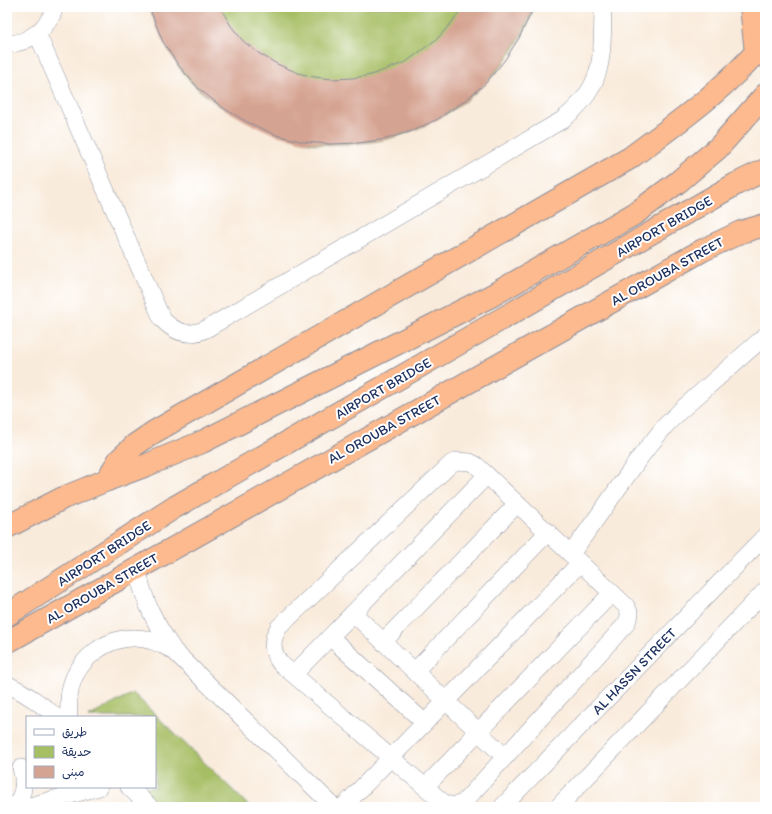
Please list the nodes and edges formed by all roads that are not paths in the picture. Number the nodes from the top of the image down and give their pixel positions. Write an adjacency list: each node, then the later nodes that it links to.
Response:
1 (55, 7): 4 (street)
2 (603, 7): 4 (street)
3 (751, 7): 6 (highway)
4 (37, 33): 5 (street)
5 (7, 44)
6 (762, 50): 14 (highway)
7 (765, 95): 14 (highway, AIRPORT BRIDGE)
8 (765, 170): 24 (highway, AIRPORT BRIDGE)
9 (765, 210): 11 (highway)
10 (765, 225): 11 (highway, AL OROUBA STREET)
11 (741, 232): 20 (highway, AL OROUBA STREET)
12 (765, 336): 19 (street)
13 (487, 475): 15 (street); 23 (street); 30 (street)
14 (107, 480): 16 (highway)
15 (518, 504): 17 (street); 27 (street)
16 (7, 527)
17 (548, 532): 19 (street); 29 (street)
18 (765, 536): 49 (street, AL HASSN STREET)
19 (576, 559): 22 (street); 32 (street)
20 (136, 568): 26 (highway, AL OROUBA STREET); 28 (street)
21 (765, 591): 43 (street)
22 (612, 593): 36 (street); 37 (street)
23 (353, 613): 25 (street); 27 (street)
24 (7, 615)
25 (330, 637): 30 (street); 35 (street)
26 (7, 642)
27 (383, 642): 29 (street)
28 (174, 651): 34 (street); 47 (street)
29 (415, 671): 32 (street)
30 (294, 674): 38 (street)
31 (7, 684): 33 (street)
32 (446, 701): 35 (street); 36 (street)
33 (55, 716)
34 (69, 716)
35 (425, 723): 38 (street)
36 (479, 731): 37 (street); 40 (street)
37 (505, 756): 40 (street)
38 (391, 758): 40 (street); 48 (street)
39 (18, 768): 44 (street)
40 (425, 786)
41 (96, 788): 45 (street)
42 (130, 788): 46 (street)
43 (567, 804)
44 (12, 806): 45 (street)
45 (38, 806)
46 (150, 807)
47 (334, 807)
48 (343, 807)
49 (502, 807)

